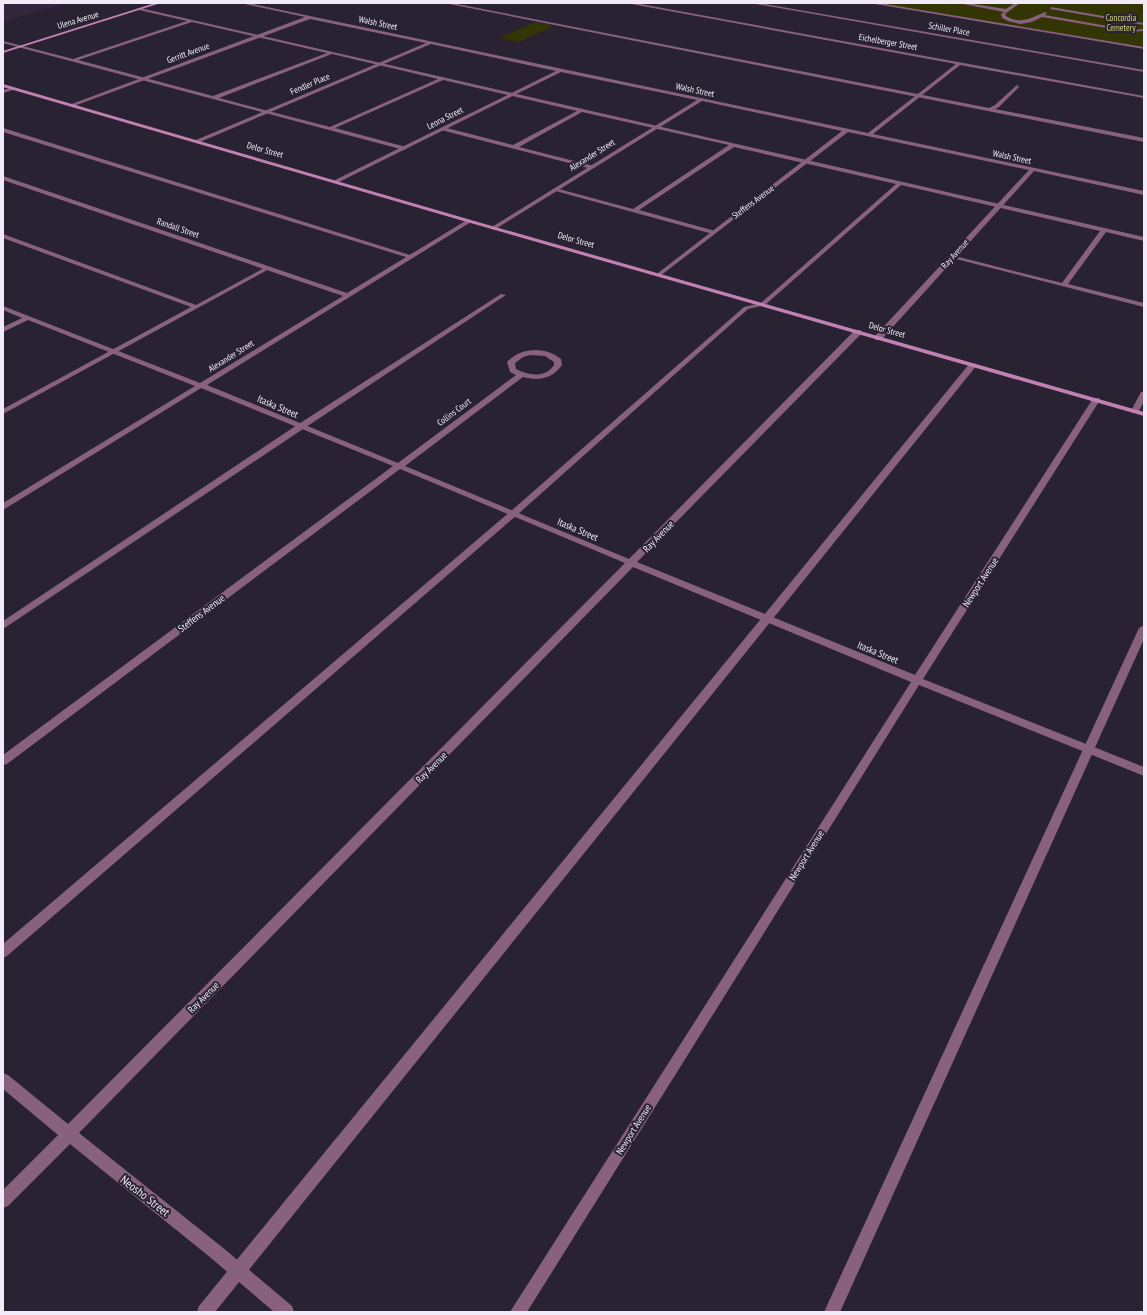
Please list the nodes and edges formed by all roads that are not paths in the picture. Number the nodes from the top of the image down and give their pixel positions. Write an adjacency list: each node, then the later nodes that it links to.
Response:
1 (159, 3): 11 (street, Ulena Avenue)
2 (246, 3): 14 (street, Walsh Street)
3 (446, 3): 37 (street)
4 (628, 3): 26 (street, Eichelberger Street)
5 (752, 3): 29 (street, Schiller Place)
6 (871, 3): 22 (street)
7 (960, 3): 12 (street)
8 (1018, 3): 12 (street)
9 (1056, 3): 10 (street)
10 (1051, 8): 13 (street); 16 (street)
11 (140, 9): 15 (street); 21 (street, Ulena Avenue)
12 (1008, 11): 13 (street)
13 (1041, 16): 17 (street)
14 (310, 17): 18 (street, Gerritt Avenue); 20 (street, Walsh Street)
15 (192, 21): 18 (street); 25 (street)
16 (1144, 24)
17 (1144, 30)
18 (258, 36): 24 (street); 31 (street, Gerritt Avenue)
19 (3, 42): 21 (street)
20 (430, 43): 27 (street, Fendler Place); 28 (street, Walsh Street)
21 (19, 46): 23 (street, Ulena Avenue); 25 (street)
22 (1144, 48)
23 (3, 52)
24 (331, 53): 27 (street); 39 (street)
25 (71, 60): 31 (street)
26 (960, 63): 37 (street); 38 (street, Eichelberger Street)
27 (379, 64): 30 (street); 44 (street, Fendler Place)
28 (561, 70): 36 (street, Leona Street); 40 (street, Walsh Street)
29 (1144, 71)
30 (443, 78): 36 (street); 46 (street)
31 (139, 79): 39 (street); 41 (street, Gerritt Avenue)
32 (3, 85): 34 (street, Delor Street)
33 (1017, 86): 43 (street)
34 (14, 88): 35 (street); 41 (street, Delor Street)
35 (3, 92)
36 (511, 94): 42 (street); 47 (street, Leona Street)
37 (917, 96): 43 (street); 50 (street)
38 (1144, 97)
39 (213, 98): 44 (street)
40 (701, 100): 45 (street, Alexander Street); 49 (street, Walsh Street)
41 (72, 105): 52 (street, Delor Street)
42 (582, 110): 45 (street); 54 (street)
43 (989, 110): 51 (street)
44 (266, 112): 46 (street); 52 (street, Fendler Place)
45 (656, 127): 53 (street); 57 (street, Alexander Street)
46 (329, 129): 55 (street)
47 (443, 129): 54 (street); 55 (street, Leona Street)
48 (3, 130): 72 (street)
49 (847, 130): 50 (street, Walsh Street); 56 (street, Steffens Avenue)
50 (869, 135): 58 (street, Walsh Street)
51 (1144, 140)
52 (198, 141): 60 (street, Delor Street)
53 (733, 145): 56 (street); 65 (street)
54 (514, 147): 57 (street)
55 (404, 148): 60 (street, Leona Street)
56 (806, 162): 61 (street); 69 (street, Steffens Avenue)
57 (592, 167): 62 (street, Alexander Street)
58 (1032, 170): 63 (street, Walsh Street); 64 (street, Ray Avenue)
59 (3, 178): 74 (street, Randall Street)
60 (337, 181): 66 (street, Delor Street)
61 (900, 183): 64 (street); 79 (street)
62 (555, 190): 65 (street); 67 (street, Alexander Street)
63 (1144, 194)
64 (999, 206): 68 (street); 73 (street, Ray Avenue)
65 (634, 211): 69 (street)
66 (469, 221): 67 (street, Delor Street); 72 (street, Alexander Street)
67 (494, 228): 75 (street, Delor Street)
68 (1104, 230): 71 (street); 76 (street)
69 (713, 232): 75 (street, Steffens Avenue)
70 (3, 236): 82 (street)
71 (1144, 239)
72 (411, 257): 77 (street, Alexander Street)
73 (952, 258): 76 (street); 86 (street, Ray Avenue)
74 (268, 268): 77 (street, Randall Street); 82 (street)
75 (660, 274): 79 (street, Delor Street)
76 (1064, 285): 80 (street)
77 (347, 295): 90 (street, Alexander Street)
78 (503, 295): 96 (street)
79 (763, 304): 85 (street, Delor Street); 99 (street)
80 (1144, 305)
81 (3, 308): 83 (street, Itaska Street)
82 (196, 308): 87 (street)
83 (27, 318): 84 (street); 87 (street, Itaska Street)
84 (3, 330)
85 (858, 332): 86 (street, Delor Street); 100 (street, Ray Avenue)
86 (878, 338): 88 (street, Delor Street)
87 (114, 352): 90 (street, Itaska Street); 94 (street)
88 (972, 365): 92 (street, Delor Street); 101 (street)
89 (521, 375): 89 (street); 97 (street, Collins Court)
90 (202, 386): 96 (street, Itaska Street); 98 (street, Alexander Street)
91 (1144, 394): 93 (street)
92 (1096, 400): 93 (street, Delor Street); 104 (street, Newport Avenue)
93 (1135, 411): 95 (street, Delor Street)
94 (3, 412)
95 (1144, 414)
96 (300, 427): 97 (street, Itaska Street); 102 (street)
97 (399, 466): 99 (street, Itaska Street); 106 (street, Steffens Avenue)
98 (3, 507)
99 (514, 513): 100 (street, Itaska Street); 108 (street)
100 (632, 563): 101 (street, Itaska Street); 110 (street, Ray Avenue)
101 (766, 619): 104 (street, Itaska Street); 112 (street)
102 (3, 626)
103 (1144, 628): 105 (street)
104 (917, 680): 105 (street, Itaska Street); 115 (street, Newport Avenue)
105 (1089, 750): 107 (street, Itaska Street); 116 (street)
106 (3, 761)
107 (1144, 772)
108 (3, 952)
109 (3, 1080): 110 (street, Neosho Street)
110 (68, 1135): 111 (street, Ray Avenue); 112 (street, Neosho Street)
111 (3, 1201)
112 (239, 1270): 113 (street); 114 (street, Neosho Street)
113 (205, 1312)
114 (286, 1312)
115 (518, 1312)
116 (832, 1312)

